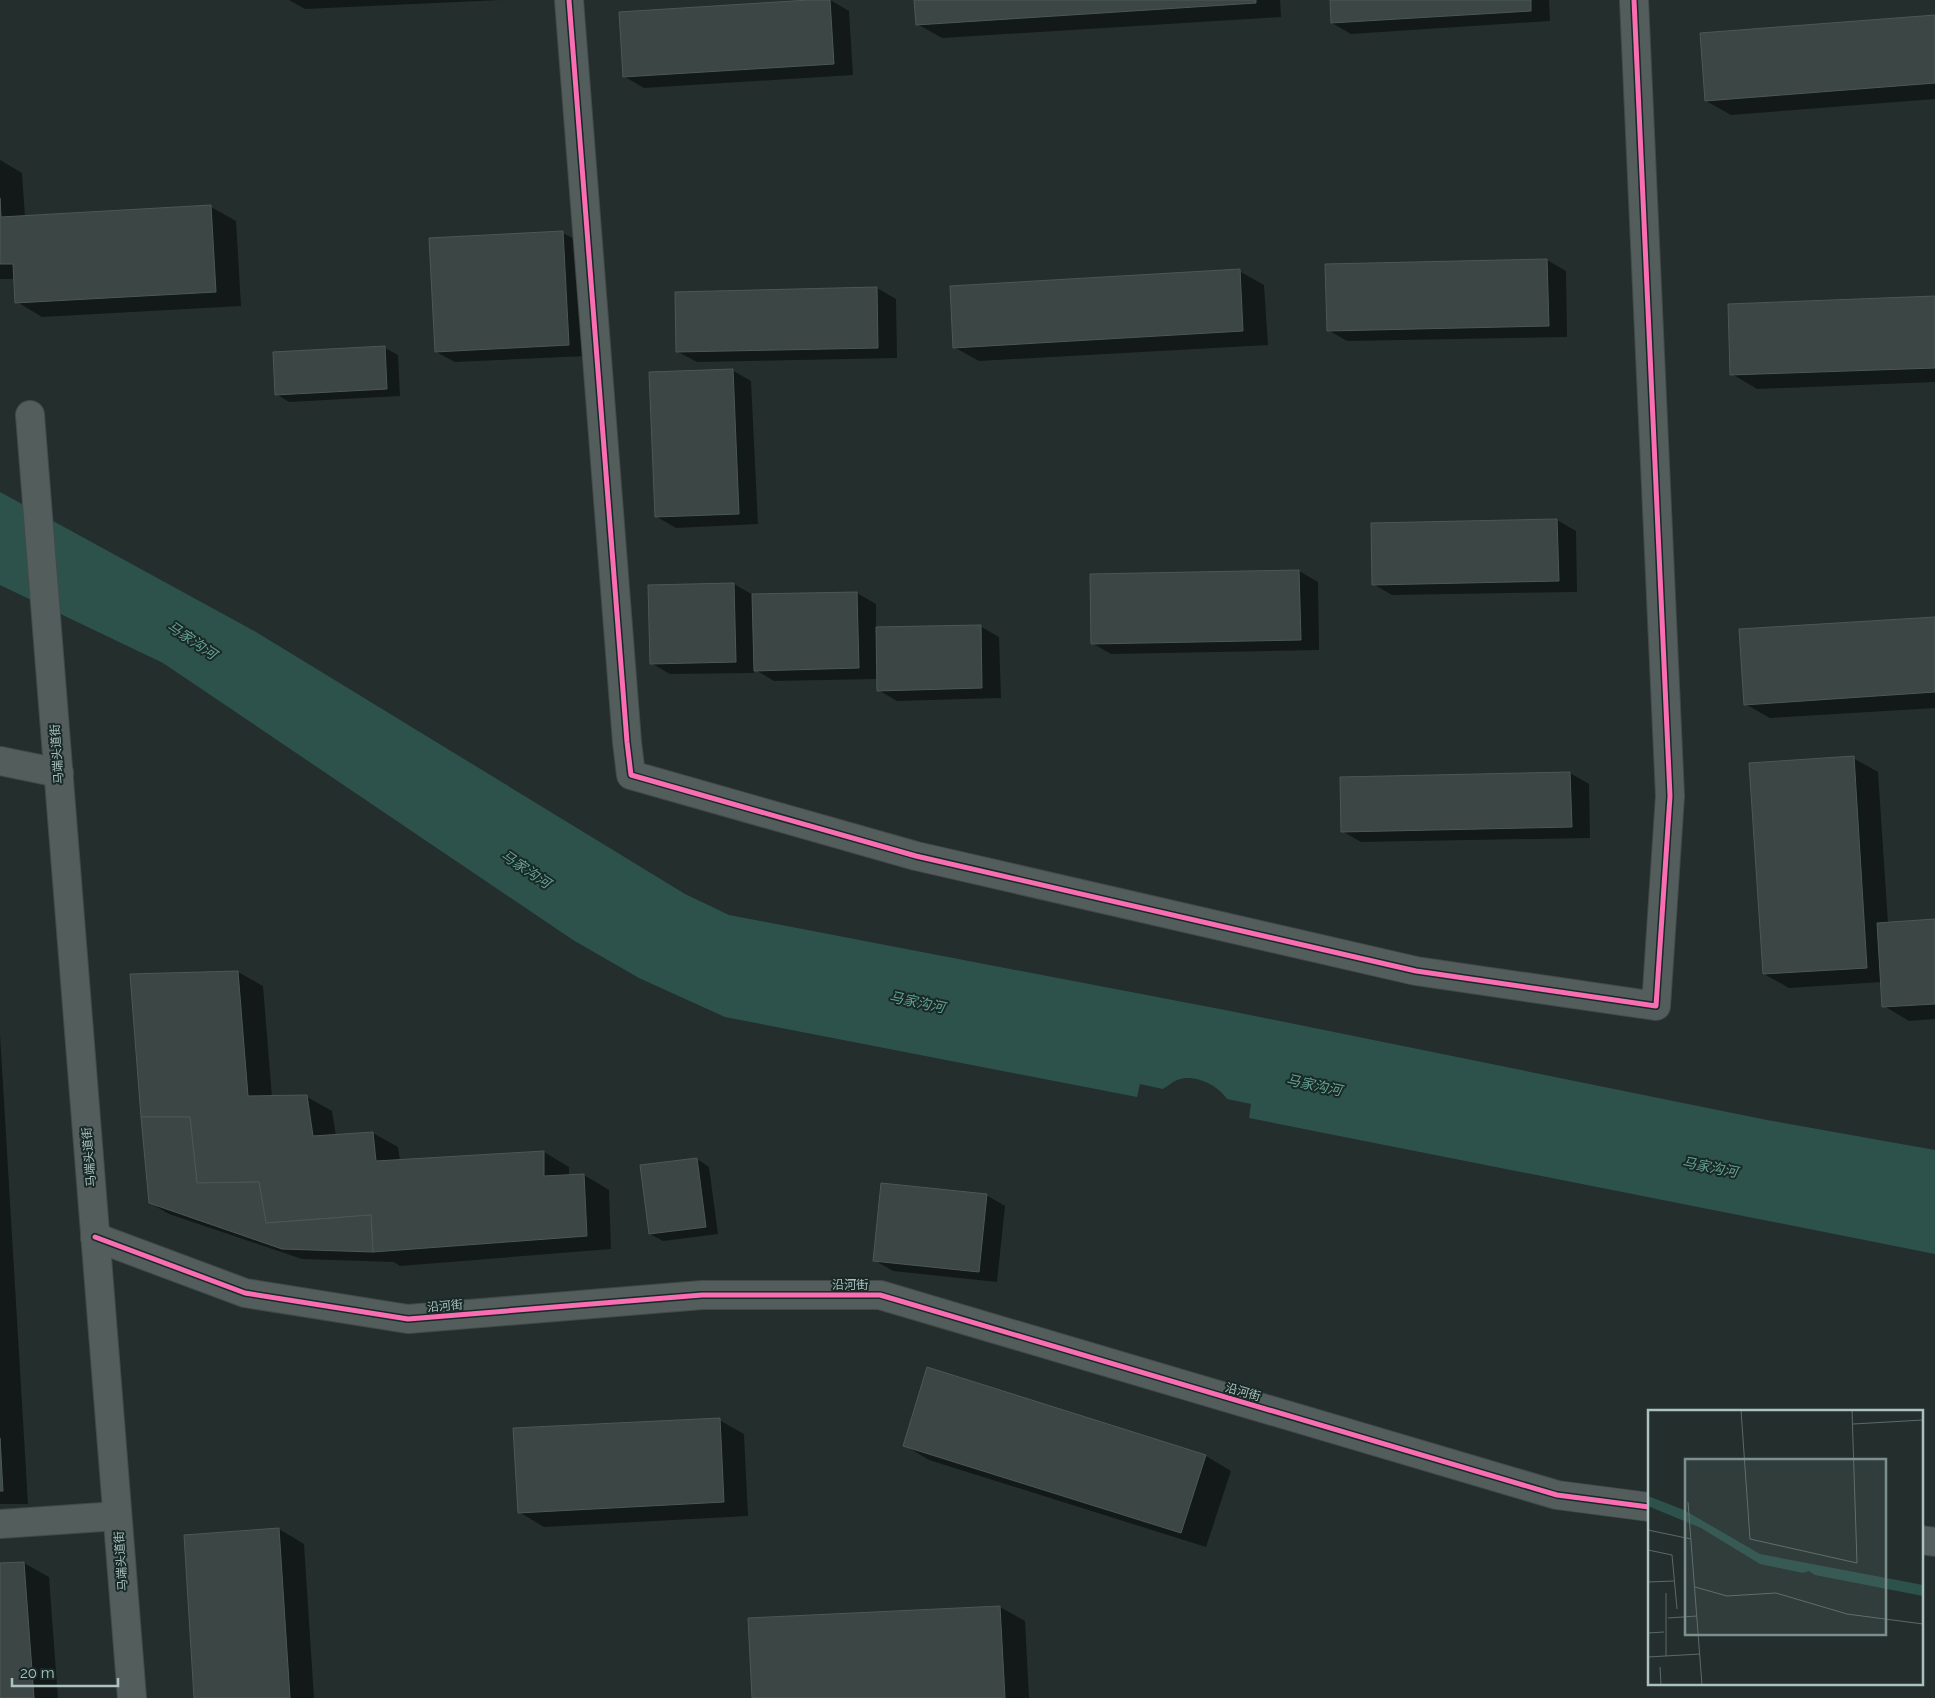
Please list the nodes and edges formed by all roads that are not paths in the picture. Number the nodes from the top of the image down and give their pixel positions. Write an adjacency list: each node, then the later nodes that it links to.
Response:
1 (569, 0): 2 (street)
2 (1634, 0)
3 (30, 414): 5 (street, 马端头道街)
4 (0, 762): 5 (street)
5 (59, 773): 6 (street, 马端头道街)
6 (95, 1237): 7 (street, 沿河街); 8 (street, 马端头道街)
7 (1648, 1506)
8 (117, 1516): 9 (street); 12 (street, 马端头道街)
9 (0, 1524)
10 (1922, 1540): 11 (street)
11 (1935, 1542)
12 (132, 1698)

